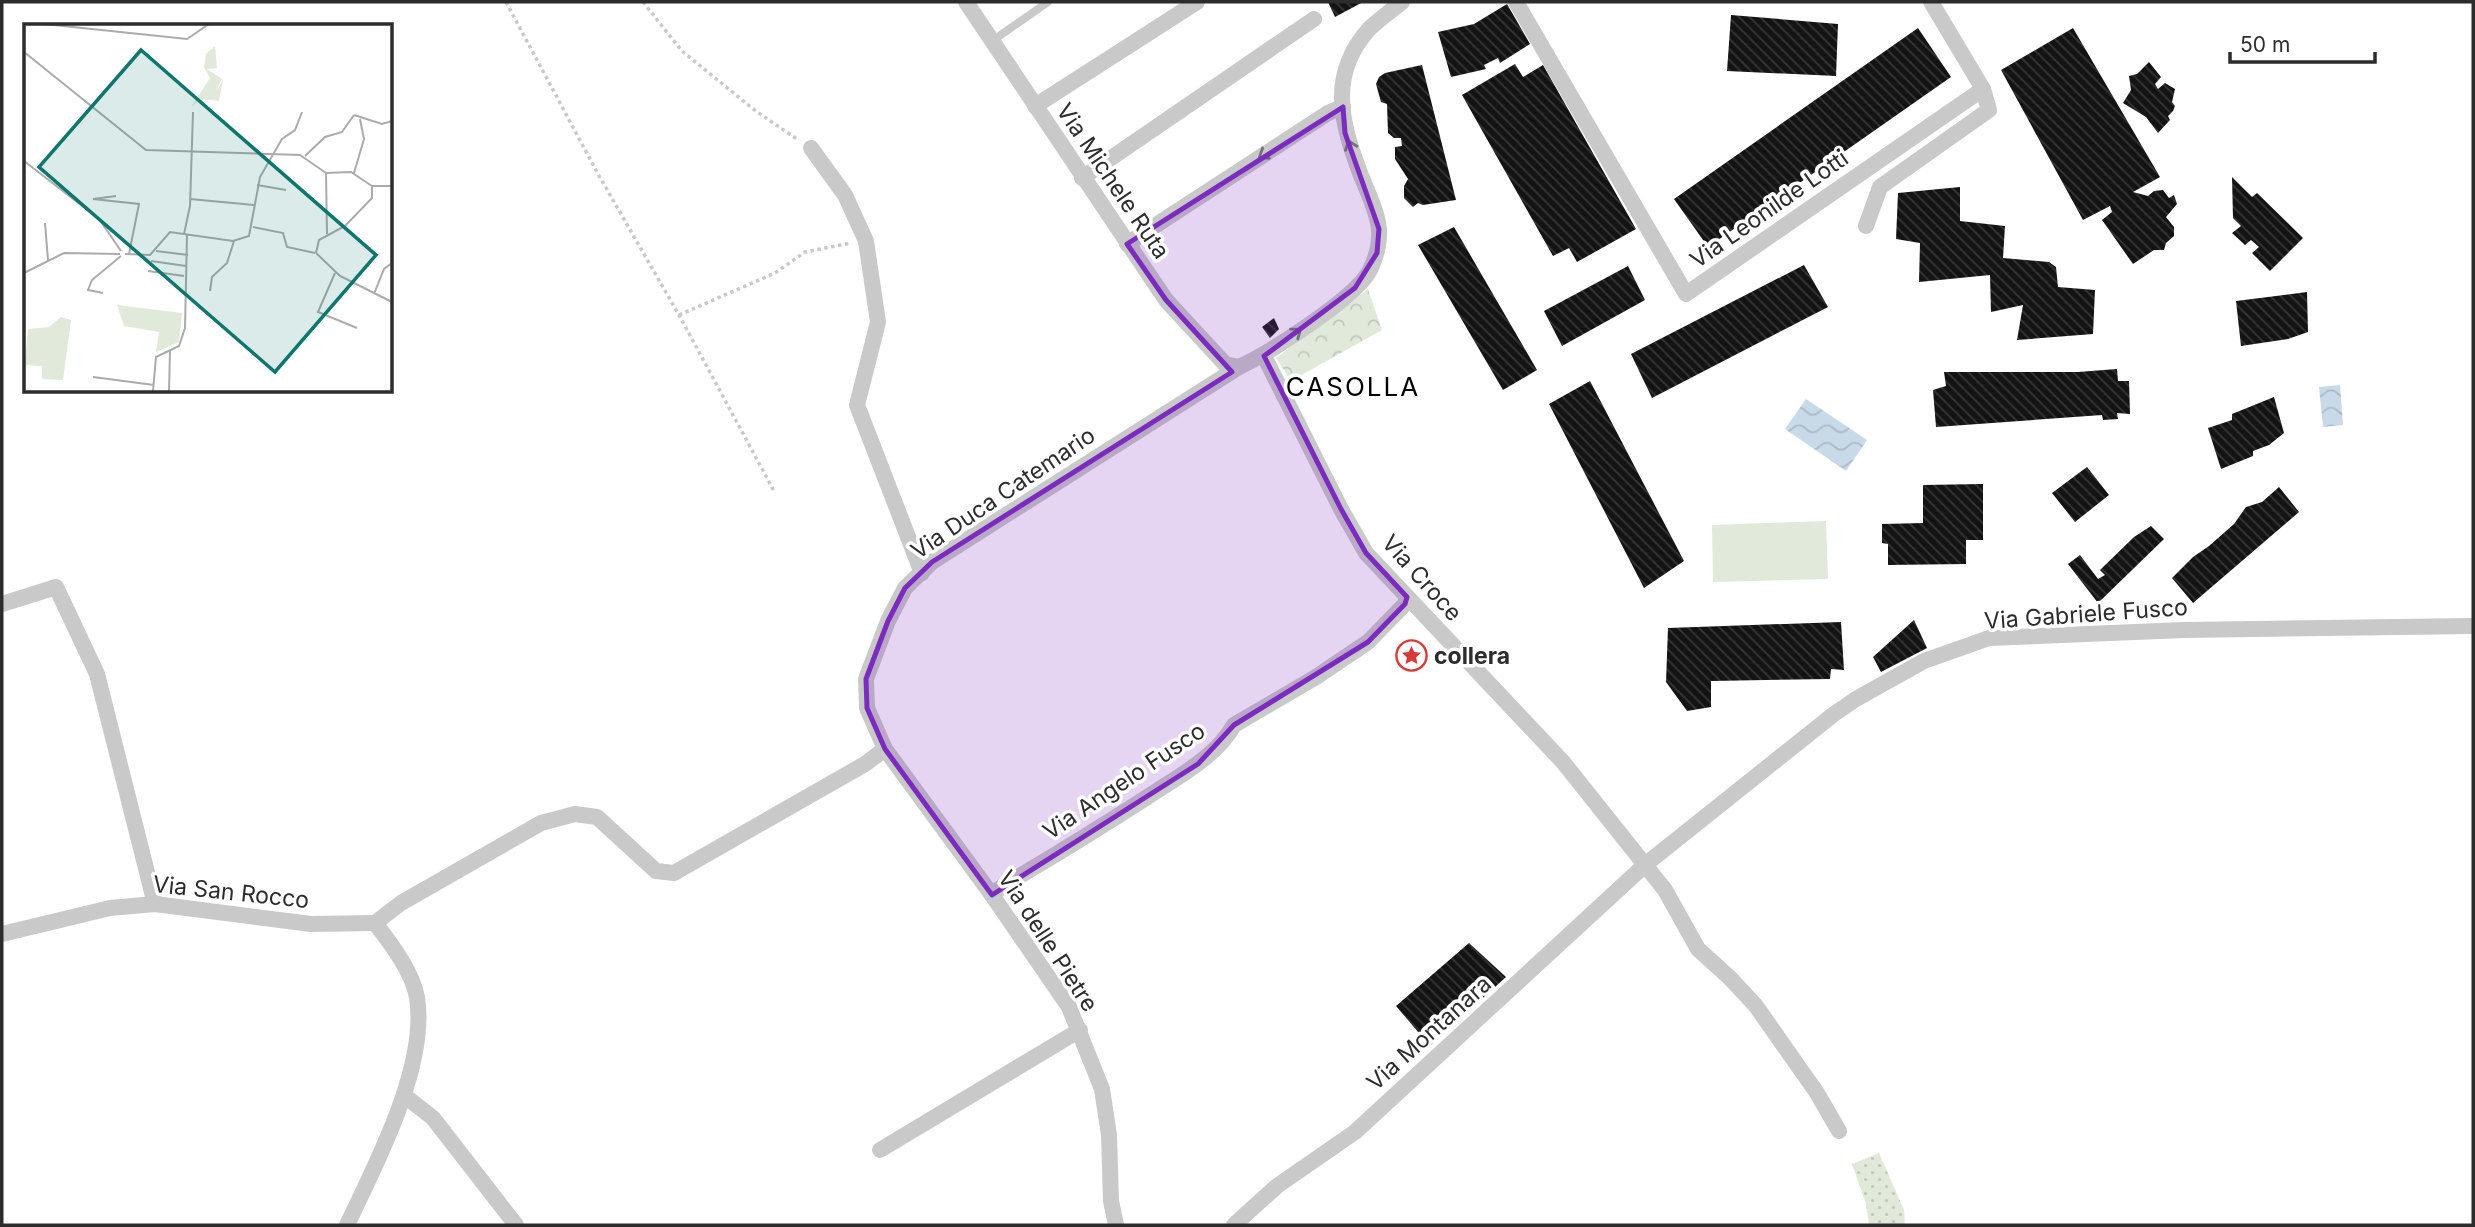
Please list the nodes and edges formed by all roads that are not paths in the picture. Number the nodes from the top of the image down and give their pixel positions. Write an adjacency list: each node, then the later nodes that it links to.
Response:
1 (966, 2): 8 (street, Via Michele Ruta)
2 (1048, 2): 8 (lane)
3 (1197, 2): 10 (street)
4 (1402, 2): 11 (street, Via Duca Catemario)
5 (1516, 2): 9 (street, Via Leonilde Lotti)
6 (1931, 2): 9 (street)
7 (1314, 19): 13 (street)
8 (992, 41): 10 (street, Via Michele Ruta)
9 (1983, 89): 14 (street)
10 (1035, 106): 13 (street, Via Michele Ruta)
11 (1343, 107): 15 (street, one-way to 15); 16 (street, Via Duca Catemario, one-way to 11)
12 (811, 148): 18 (street)
13 (1082, 178): 15 (street, Via Michele Ruta)
14 (1866, 226)
15 (1128, 244): 17 (street, Via Michele Ruta)
16 (1264, 356): 17 (street, Via Duca Catemario); 19 (street, Via Croce)
17 (1239, 367): 18 (street, Via Duca Catemario)
18 (922, 573): 22 (street, Via Duca Catemario)
19 (1407, 597): 23 (street, Via Croce); 24 (street, Via Angelo Fusco)
20 (2, 604): 25 (street)
21 (2473, 626): 23 (street, Via Gabriele Fusco)
22 (885, 749): 24 (street, Via delle Pietre); 26 (street)
23 (1646, 864): 30 (street, Via Croce); 35 (street, Via Montanara)
24 (992, 895): 28 (street, Via delle Pietre)
25 (155, 904): 26 (street, Via San Rocco); 27 (street, Via San Rocco)
26 (375, 923): 29 (street)
27 (2, 934)
28 (1080, 1030): 31 (street); 34 (street, Via delle Pietre)
29 (405, 1096): 32 (street); 33 (street)
30 (1839, 1131)
31 (880, 1150)
32 (347, 1225)
33 (516, 1225)
34 (1116, 1225)
35 (1234, 1225)

